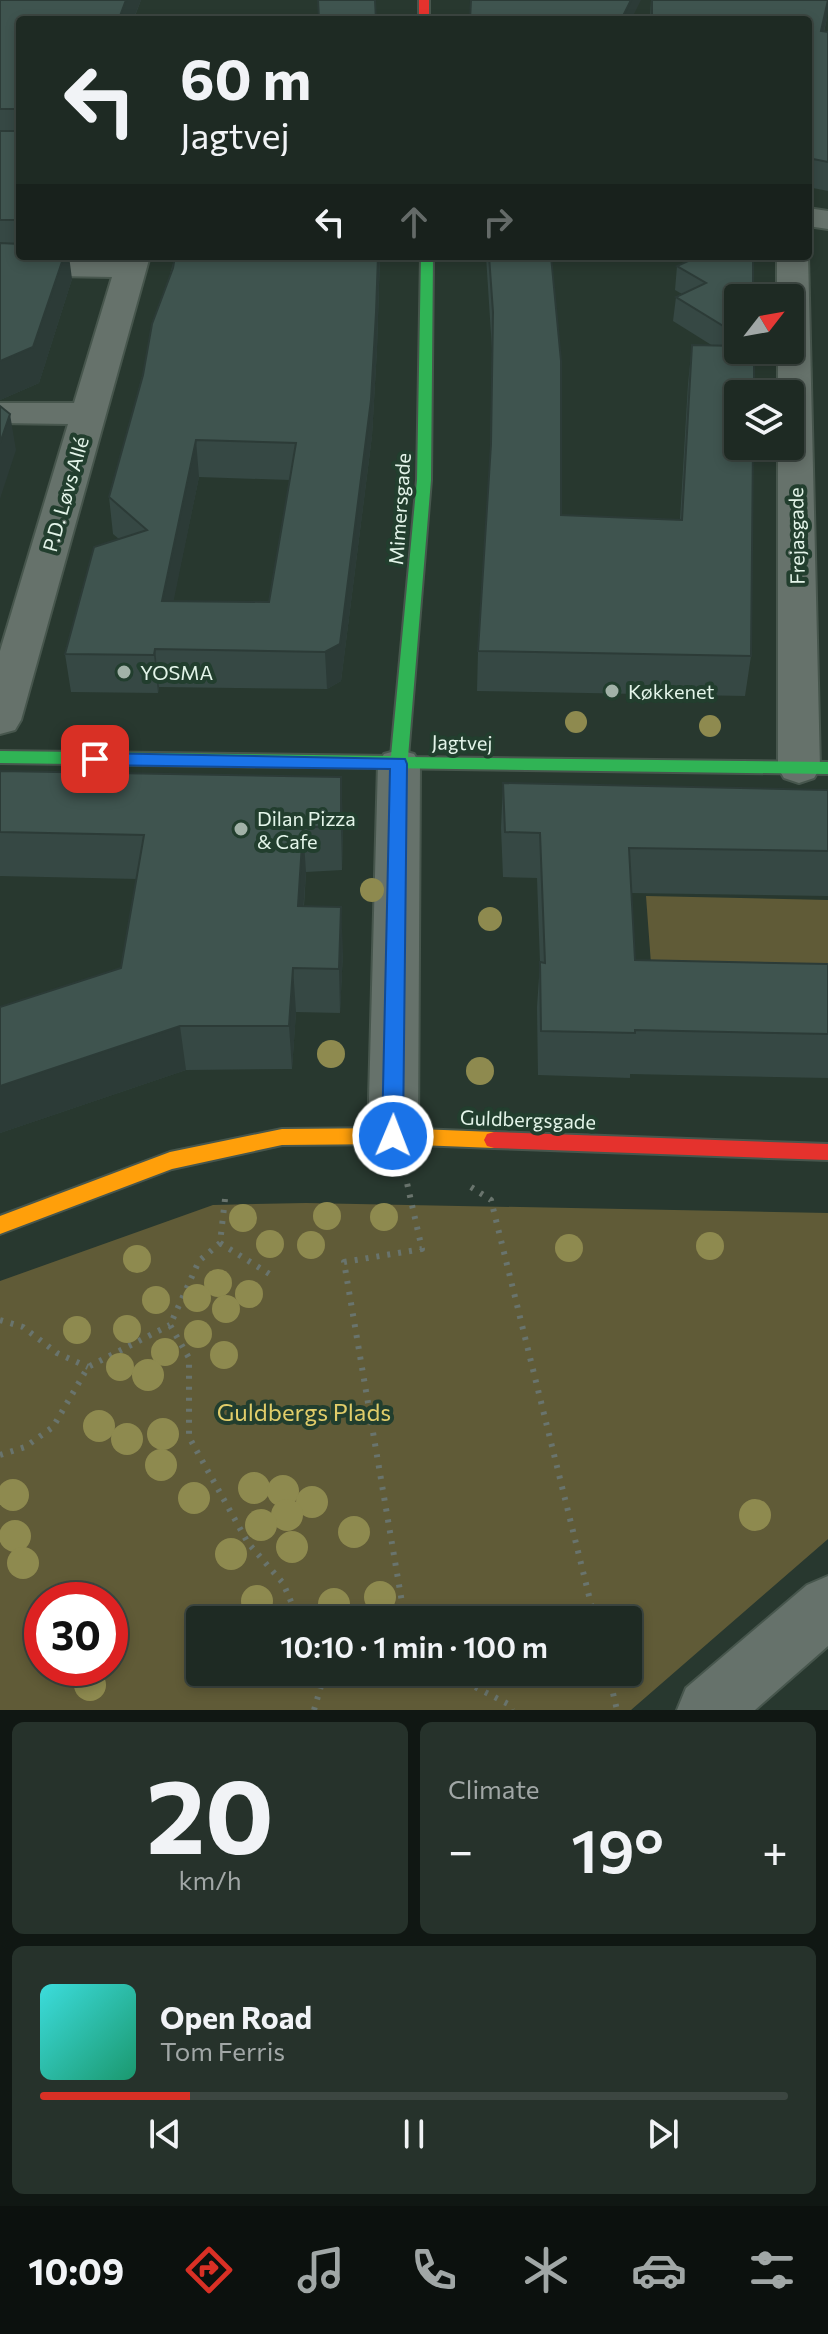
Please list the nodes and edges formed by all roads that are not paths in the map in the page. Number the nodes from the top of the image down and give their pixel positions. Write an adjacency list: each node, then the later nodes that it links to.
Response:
1 (427, 260): 9 (street, Mimersgade)
2 (793, 260): 10 (street, Frejasgade)
3 (132, 262): 4 (street, P.D. Løvs Allé); 6 (street, P.D. Løvs Allé)
4 (0, 266)
5 (0, 413): 6 (street)
6 (88, 414): 7 (street, P.D. Løvs Allé)
7 (0, 720)
8 (0, 757): 9 (street, Jagtvej)
9 (399, 764): 10 (street, Jagtvej); 11 (street)
10 (813, 768)
11 (393, 1136): 12 (street, Guldbergsgade); 13 (street, Guldbergsgade)
12 (828, 1152)
13 (0, 1225)
14 (828, 1606): 15 (street)
15 (708, 1710)

